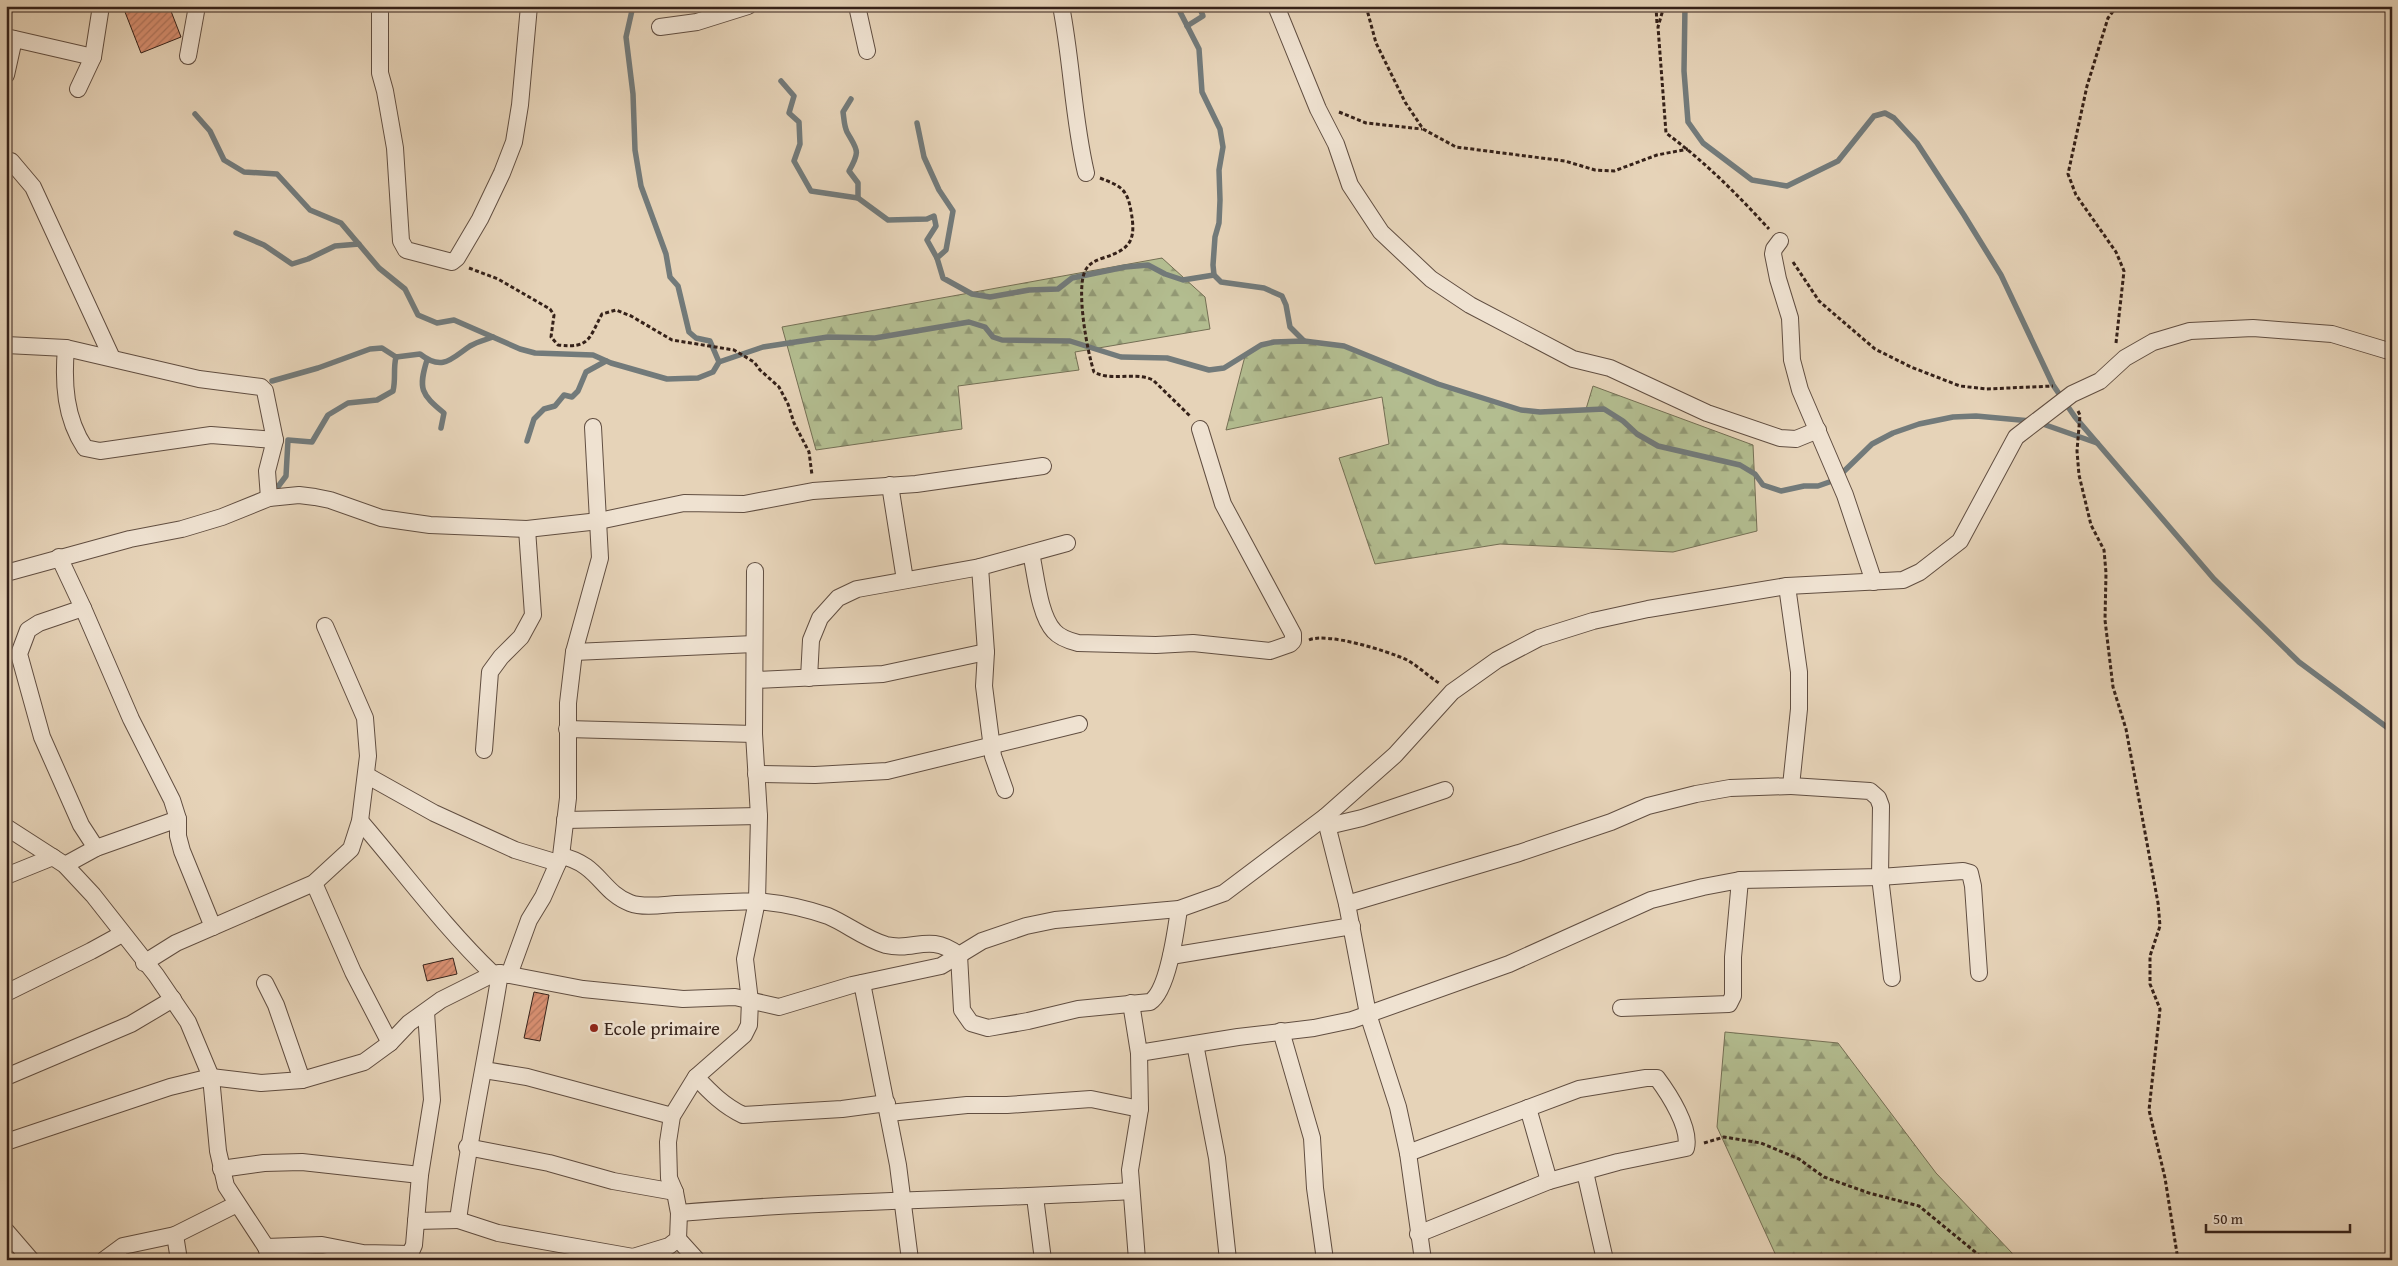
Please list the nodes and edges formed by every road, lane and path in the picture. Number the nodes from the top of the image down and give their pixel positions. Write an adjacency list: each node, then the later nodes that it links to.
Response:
1 (101, 6): 18 (street)
2 (197, 6): 17 (street)
3 (380, 6): 27 (street)
4 (529, 6): 27 (street)
5 (748, 6): 13 (street)
6 (857, 6): 16 (street)
7 (1061, 6): 25 (street)
8 (1276, 6): 21 (street)
9 (1366, 6): 22 (path)
10 (1656, 6): 14 (path)
11 (1664, 6): 14 (path)
12 (2117, 6): 32 (path)
13 (660, 27)
14 (1658, 28): 23 (path)
15 (10, 38): 18 (street); 19 (street)
16 (868, 51)
17 (188, 56)
18 (93, 57): 20 (street)
19 (6, 75)
20 (78, 89)
21 (1318, 109): 22 (path); 36 (street)
22 (1423, 129): 23 (path)
23 (1688, 149): 26 (path)
24 (6, 160): 31 (street)
25 (1086, 173): 35 (path)
26 (1780, 241): 33 (path); 36 (street)
27 (452, 262): 40 (path)
28 (6, 345): 29 (street)
29 (66, 348): 31 (street); 37 (street)
30 (2392, 352): 32 (street)
31 (112, 358): 37 (street)
32 (2125, 358): 33 (street)
33 (2072, 394): 51 (street); 154 (path)
34 (593, 427): 42 (street)
35 (1200, 429): 55 (street)
36 (1818, 430): 51 (street)
37 (275, 440): 41 (street)
38 (1043, 466): 39 (street)
39 (890, 485): 40 (street); 50 (street)
40 (813, 491): 42 (street)
41 (269, 498): 43 (street); 46 (street)
42 (600, 521): 43 (street); 57 (street)
43 (527, 529): 66 (street)
44 (1067, 543): 45 (street)
45 (1031, 553): 47 (street); 55 (street)
46 (59, 557): 49 (street); 53 (street)
47 (980, 567): 50 (street); 58 (street)
48 (754, 571): 56 (street)
49 (6, 573)
50 (905, 580): 59 (street)
51 (1874, 582): 52 (street)
52 (1787, 586): 61 (street); 69 (street)
53 (83, 608): 73 (street); 78 (street)
54 (326, 626): 68 (street)
55 (1293, 641): 61 (path)
56 (754, 644): 57 (street); 60 (street)
57 (574, 652): 63 (street)
58 (986, 652): 59 (street); 65 (street)
59 (810, 678): 60 (street)
60 (755, 680): 64 (street)
61 (1452, 692): 76 (street)
62 (1078, 724): 65 (street)
63 (567, 729): 64 (street); 74 (street)
64 (754, 734): 67 (street)
65 (992, 746): 67 (street); 70 (street)
66 (484, 750)
67 (756, 774): 72 (street)
68 (366, 776): 75 (street); 79 (street)
69 (1791, 786): 82 (street); 86 (street)
70 (1005, 790)
71 (1445, 790): 76 (street)
72 (760, 816): 74 (street); 85 (street)
73 (178, 819): 78 (street); 89 (street)
74 (565, 820): 79 (street)
75 (360, 821): 84 (street); 95 (street)
76 (1326, 821): 86 (street); 87 (street)
77 (6, 827): 80 (street)
78 (96, 848): 80 (street)
79 (560, 859): 85 (street); 95 (street)
80 (59, 861): 81 (street); 90 (street)
81 (6, 876)
82 (1880, 877): 83 (street); 94 (street); 96 (street)
83 (1740, 880): 103 (street); 105 (street)
84 (314, 883): 89 (street); 107 (street)
85 (757, 901): 91 (street); 101 (street)
86 (1347, 904): 88 (street)
87 (1179, 909): 91 (street); 92 (street)
88 (1352, 926): 92 (street); 105 (street)
89 (213, 927): 93 (street)
90 (122, 934): 93 (street); 99 (street)
91 (958, 955): 97 (street); 102 (street)
92 (1171, 956): 102 (street)
93 (144, 963): 100 (street)
94 (1979, 973)
95 (501, 974): 101 (street); 104 (street); 110 (street)
96 (1892, 978)
97 (862, 983): 101 (street); 115 (street)
98 (265, 984): 114 (street)
99 (6, 993)
100 (172, 998): 111 (street); 112 (street)
101 (750, 1001): 113 (street)
102 (1131, 1003): 109 (street)
103 (1621, 1008)
104 (426, 1012): 107 (street); 125 (street)
105 (1368, 1014): 106 (street); 122 (street)
106 (1281, 1031): 108 (street); 150 (street)
107 (390, 1043): 114 (street)
108 (1195, 1044): 109 (street); 149 (street)
109 (1139, 1053): 116 (street)
110 (484, 1070): 118 (street); 120 (street)
111 (6, 1077)
112 (211, 1077): 114 (street); 119 (street); 123 (street)
113 (696, 1077): 115 (street); 118 (street)
114 (302, 1080)
115 (888, 1108): 116 (street); 130 (street)
116 (1140, 1108): 127 (street)
117 (1528, 1108): 121 (street); 122 (street); 126 (street)
118 (672, 1116): 128 (street)
119 (6, 1142)
120 (467, 1147): 128 (street); 133 (street)
121 (1686, 1148): 124 (street); 153 (path)
122 (1408, 1153): 136 (street)
123 (220, 1169): 125 (street); 131 (street)
124 (1585, 1172): 126 (street); 152 (street)
125 (420, 1175): 134 (street)
126 (1549, 1180): 136 (street)
127 (1131, 1191): 129 (street); 148 (street)
128 (675, 1192): 132 (street)
129 (1035, 1197): 130 (street); 147 (street)
130 (902, 1201): 132 (street); 146 (street)
131 (237, 1204): 137 (street); 139 (street)
132 (679, 1213): 138 (street)
133 (458, 1220): 134 (street); 141 (street)
134 (416, 1221): 140 (street)
135 (6, 1231): 142 (street)
136 (1418, 1234): 151 (street)
137 (175, 1235): 143 (street); 144 (street)
138 (678, 1239): 141 (street); 145 (street)
139 (268, 1254): 140 (street)
140 (373, 1256)
141 (632, 1258)
142 (31, 1260)
143 (104, 1260)
144 (179, 1260)
145 (697, 1260)
146 (910, 1260)
147 (1043, 1260)
148 (1137, 1260)
149 (1228, 1260)
150 (1325, 1260)
151 (1423, 1260)
152 (1605, 1260)
153 (1985, 1260)
154 (2178, 1260)

